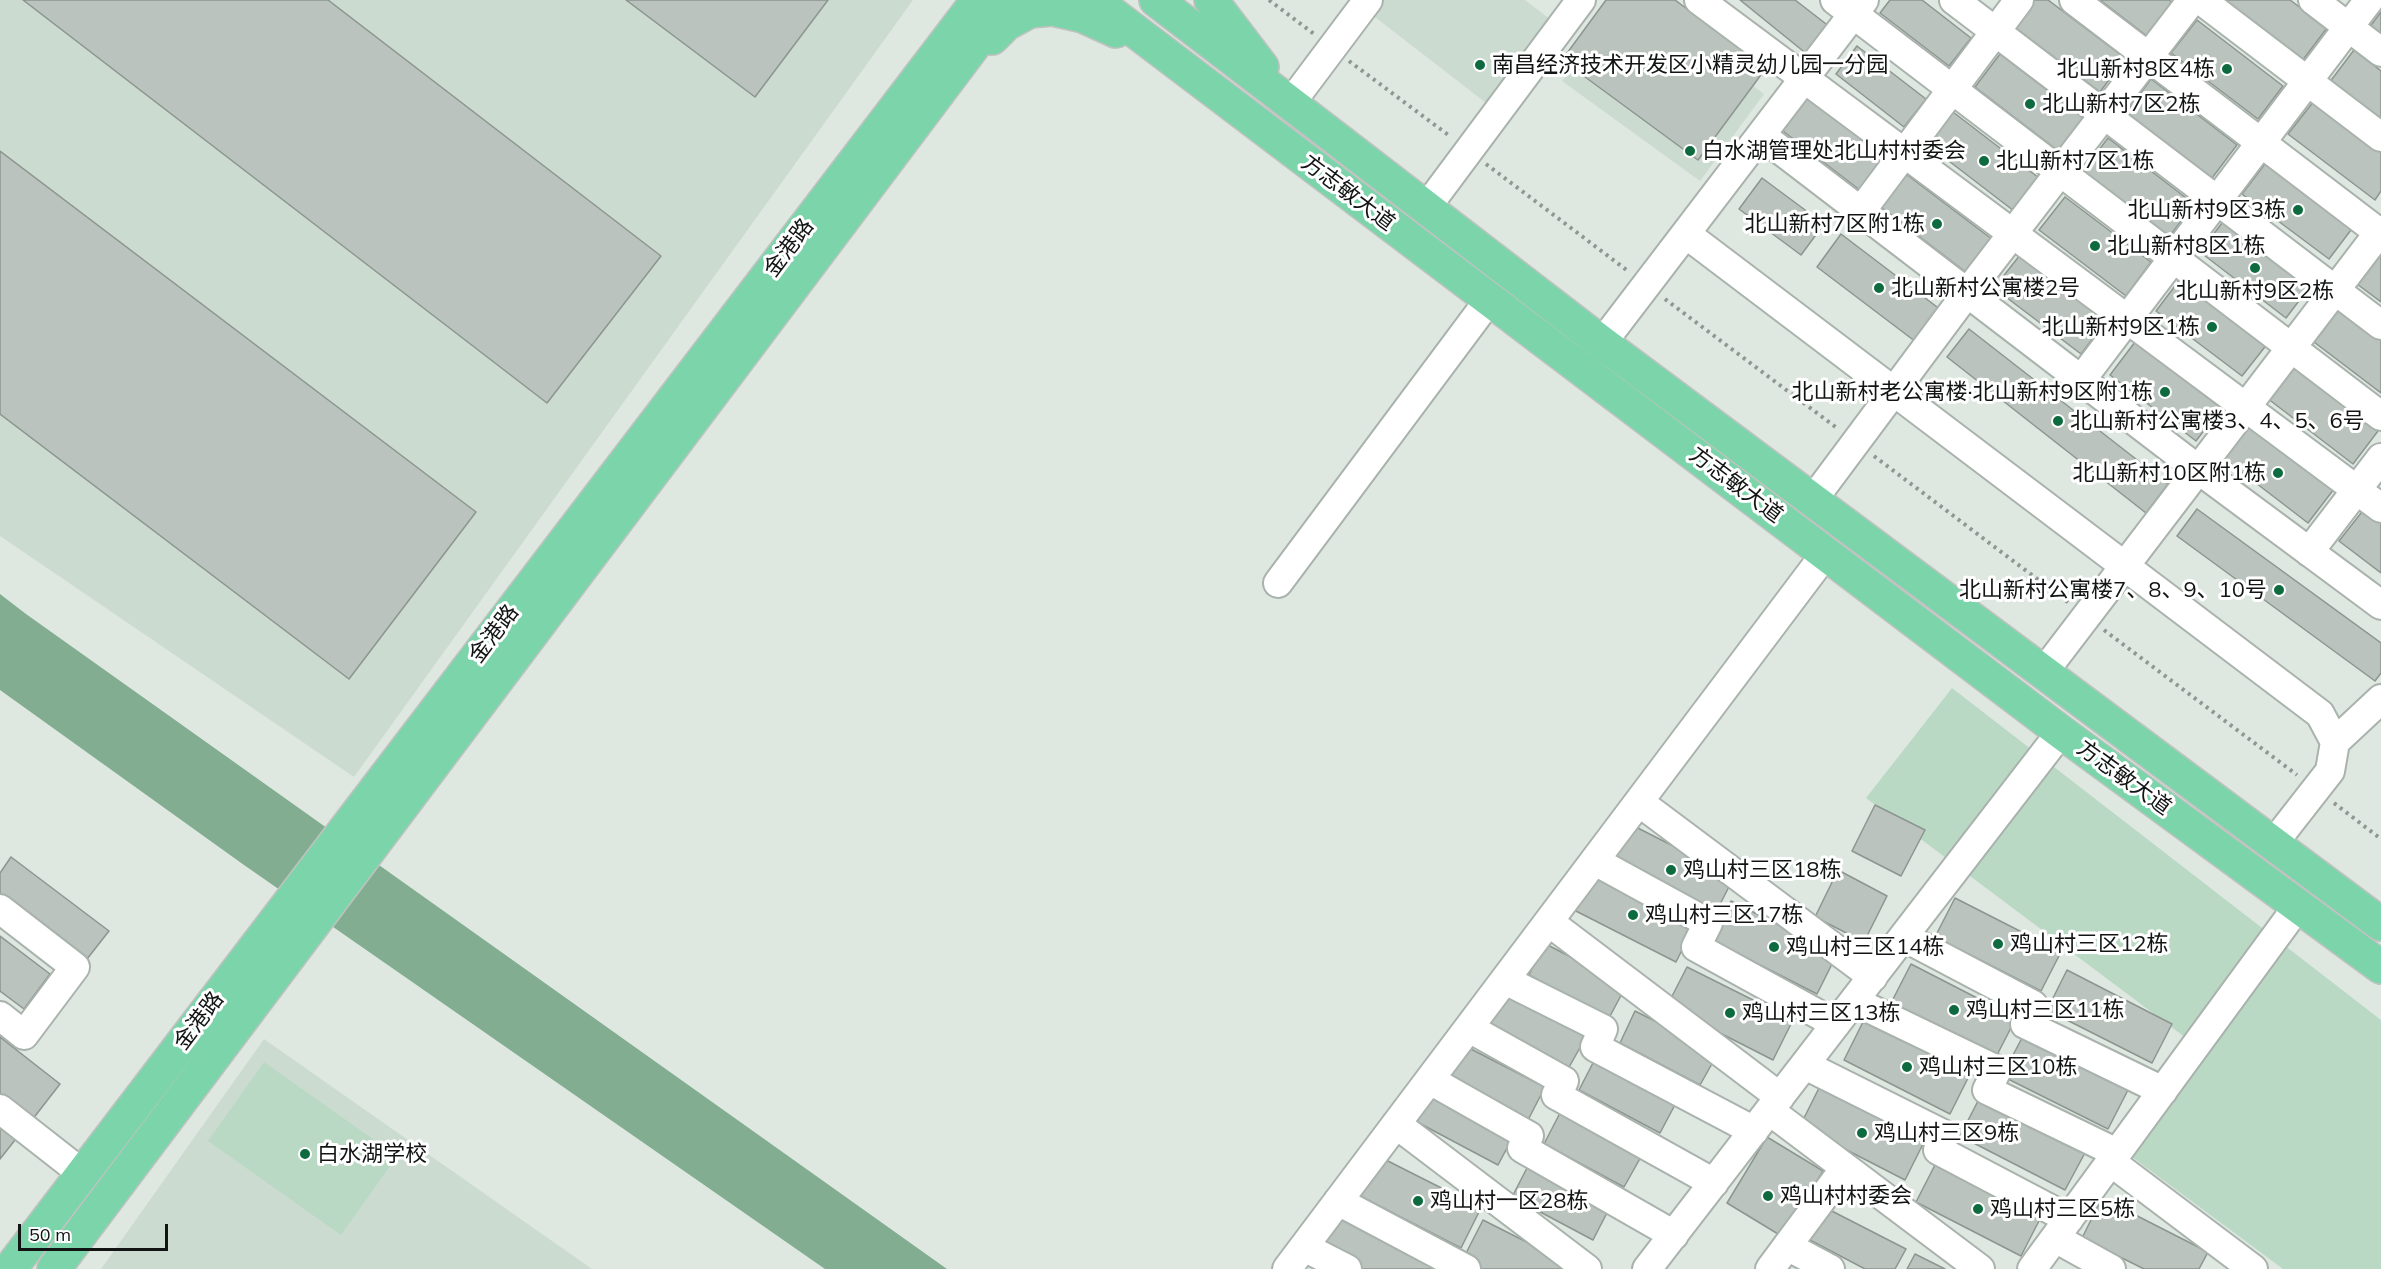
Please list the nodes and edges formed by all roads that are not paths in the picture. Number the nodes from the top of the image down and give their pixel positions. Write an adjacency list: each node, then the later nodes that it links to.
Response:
1 (948, 0): 25 (main road)
2 (978, 0): 25 (main road, 金港路)
3 (1008, 0): 25 (main road, 金港路)
4 (1094, 0): 20 (main road, 方志敏大道)
5 (1156, 0): 27 (main road, 方志敏大道)
6 (1211, 0): 27 (main road)
7 (1368, 0): 27 (street)
8 (1581, 0): 35 (street)
9 (1954, 0): 19 (street)
10 (2019, 0): 19 (street)
11 (2074, 0): 22 (street)
12 (2192, 0): 22 (street)
13 (2201, 0): 24 (street)
14 (2313, 0): 18 (street)
15 (2368, 0): 18 (street)
16 (1714, 4): 23 (street)
17 (1850, 5): 23 (street); 26 (street)
18 (2348, 27): 21 (street); 24 (street)
19 (1995, 31): 26 (street); 28 (street)
20 (1161, 51): 25 (main road); 43 (main road, 方志敏大道)
21 (2381, 52)
22 (2148, 57): 28 (street); 31 (street)
23 (1804, 78): 29 (street); 32 (street)
24 (2307, 81): 30 (street); 31 (street)
25 (927, 87): 67 (main road, 金港路)
26 (1952, 89): 32 (street); 33 (street)
27 (1290, 104): 35 (main road, 方志敏大道)
28 (2104, 114): 33 (street); 34 (street)
29 (1761, 135): 36 (street); 39 (street)
30 (2381, 137)
31 (2261, 142): 34 (street); 37 (street)
32 (1905, 153): 36 (street); 38 (street)
33 (2060, 172): 38 (street); 40 (street)
34 (2217, 200): 40 (street); 41 (street)
35 (1426, 208): 46 (main road, 方志敏大道)
36 (1861, 211): 42 (street)
37 (2380, 232): 41 (street)
38 (2013, 233): 42 (street); 44 (street)
39 (1686, 234): 46 (street); 49 (street)
40 (2173, 258): 44 (street); 47 (street)
41 (2335, 290): 45 (street); 47 (street)
42 (1967, 293): 48 (street); 49 (street)
43 (1489, 300): 58 (main road, 方志敏大道); 60 (street)
44 (2127, 319): 48 (street); 50 (street)
45 (2381, 325)
46 (1602, 344): 55 (main road, 方志敏大道)
47 (2292, 348): 50 (street); 51 (street)
48 (2081, 380): 53 (street)
49 (1894, 391): 55 (street); 59 (street)
50 (2247, 408): 53 (street); 54 (street)
51 (2381, 416)
52 (2381, 458): 54 (street)
53 (2199, 470): 57 (street); 59 (street)
54 (2357, 489): 56 (street); 57 (street)
55 (1812, 501): 62 (main road, 方志敏大道)
56 (2381, 508)
57 (2309, 552): 61 (street)
58 (1826, 553): 64 (main road, 方志敏大道); 66 (street)
59 (2125, 566): 62 (street); 65 (street)
60 (1278, 583)
61 (2381, 605)
62 (2043, 673): 68 (main road, 方志敏大道)
63 (2381, 699): 65 (street)
64 (2061, 732): 70 (main road, 方志敏大道); 74 (street)
65 (2335, 742): 68 (street)
66 (1639, 802): 69 (street); 76 (street)
67 (368, 826): 90 (main road, 金港路); 98 (main road, 金港路)
68 (2272, 844): 73 (main road, 方志敏大道)
69 (1595, 861): 72 (street); 80 (street)
70 (2298, 906): 75 (main road, 方志敏大道); 84 (street)
71 (0, 909): 79 (street)
72 (1549, 921): 77 (street); 86 (street)
73 (2381, 924)
74 (1904, 937): 76 (street); 84 (street)
75 (2381, 967)
76 (1873, 977): 78 (street)
77 (1505, 980): 81 (street); 86 (street)
78 (1854, 1001): 80 (street); 88 (street)
79 (0, 1016)
80 (1836, 1024): 82 (street)
81 (1469, 1028): 83 (street); 91 (street)
82 (1805, 1065): 86 (street); 93 (street)
83 (1430, 1080): 87 (street); 94 (street)
84 (2163, 1091): 88 (street)
85 (0, 1109): 90 (street)
86 (1768, 1113): 89 (street); 91 (street)
87 (1396, 1124): 92 (street); 102 (street)
88 (2114, 1158): 93 (street); 109 (street)
89 (1845, 1168): 95 (street); 106 (street)
90 (83, 1174): 97 (main road, 金港路)
91 (1714, 1183): 94 (street)
92 (1338, 1201): 96 (street); 101 (street)
93 (2062, 1229): 107 (street); 108 (street)
94 (1674, 1234): 103 (street)
95 (1787, 1246): 104 (street); 105 (street)
96 (1304, 1247): 99 (street); 100 (street)
97 (10, 1269)
98 (54, 1269)
99 (1287, 1269)
100 (1347, 1269)
101 (1466, 1269)
102 (1587, 1269)
103 (1647, 1269)
104 (1770, 1269)
105 (1830, 1269)
106 (1980, 1269)
107 (2032, 1269)
108 (2111, 1269)
109 (2253, 1269)

